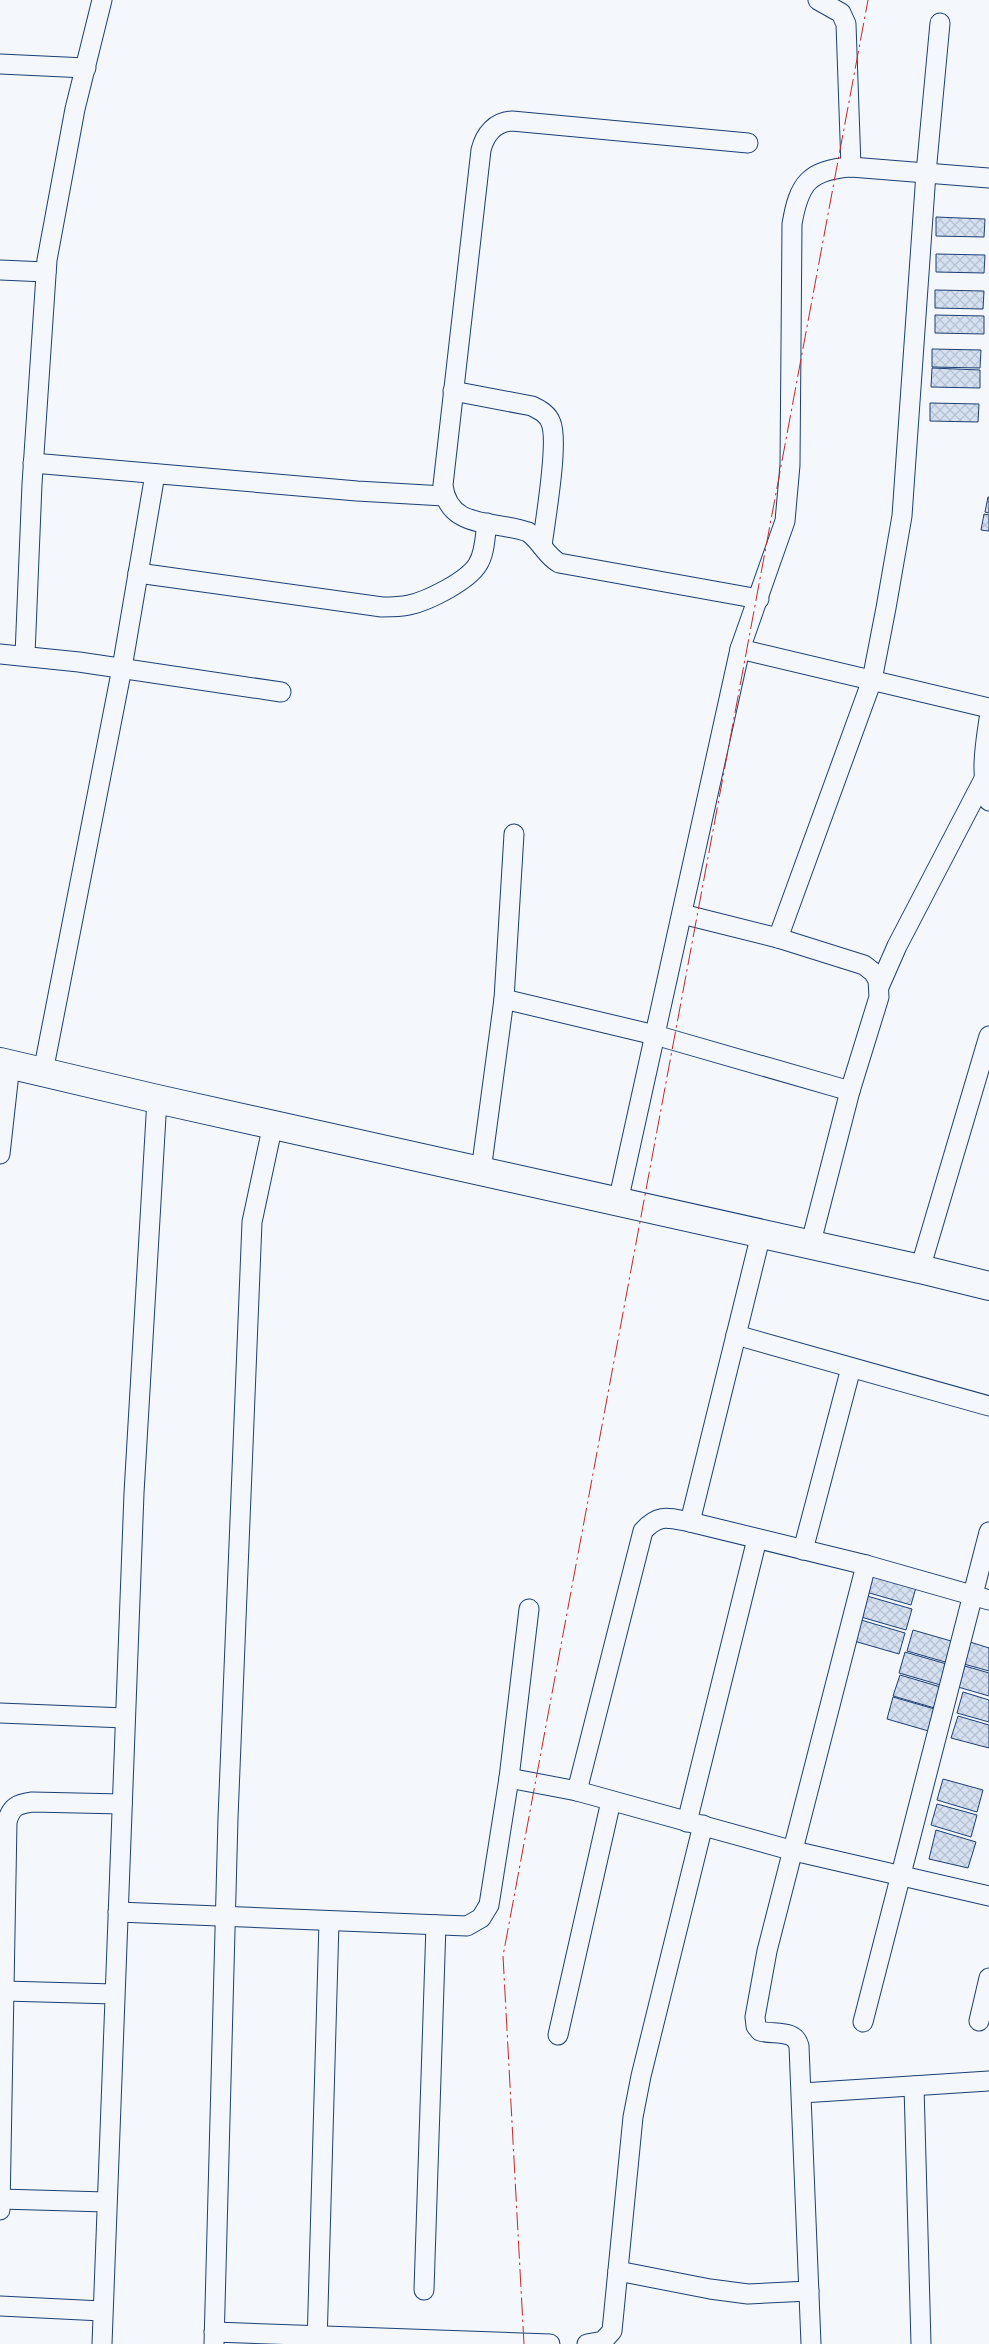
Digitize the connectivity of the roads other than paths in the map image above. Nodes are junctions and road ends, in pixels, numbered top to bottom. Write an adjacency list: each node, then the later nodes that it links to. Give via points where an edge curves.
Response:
1 (102, 0): 5 (street)
2 (818, 0): 7 (street, via 840,13 846,24)
3 (940, 23): 8 (street)
4 (0, 64): 5 (street)
5 (86, 68): 11 (street)
6 (748, 142): 12 (street, via 512,121 497,125 489,132 481,150)
7 (851, 167): 8 (street); 19 (street, via 831,168 812,177 796,203 792,224 789,493 783,528)
8 (926, 173): 9 (street); 24 (street, via 902,516)
9 (989, 178)
10 (0, 270): 11 (street)
11 (46, 272): 13 (street)
12 (453, 391): 15 (street); 17 (street, via 532,406 551,422 553,446)
13 (33, 464): 14 (street); 22 (street)
14 (154, 474): 15 (street); 18 (street)
15 (444, 496): 16 (street, via 447,504 463,518)
16 (487, 523): 17 (street, via 528,532); 18 (street, via 482,556 474,570 460,582 427,599 400,607)
17 (542, 546): 19 (street, via 559,563)
18 (138, 573): 23 (street)
19 (759, 599): 20 (street)
20 (740, 649): 24 (street); 31 (street)
21 (0, 654): 22 (street)
22 (25, 655): 23 (street)
23 (122, 668): 25 (street); 38 (street)
24 (872, 680): 26 (street); 32 (street)
25 (281, 692)
26 (989, 708)
27 (989, 719): 28 (street)
28 (985, 777): 29 (street); 33 (street)
29 (989, 801)
30 (514, 834): 34 (street)
31 (682, 914): 32 (street); 35 (street)
32 (778, 938): 33 (street, via 864,965 873,972)
33 (879, 987): 39 (street, via 879,997)
34 (504, 999): 35 (street); 43 (street)
35 (655, 1035): 39 (street); 44 (street)
36 (989, 1036): 47 (street)
37 (5, 1063): 38 (main road); 42 (street)
38 (43, 1072): 40 (main road)
39 (850, 1092): 46 (street)
40 (157, 1099): 41 (main road); 60 (street, via 134,1493)
41 (273, 1124): 43 (main road); 70 (street, via 252,1222)
42 (0, 1154)
43 (480, 1171): 44 (main road)
44 (618, 1202): 45 (main road)
45 (761, 1234): 46 (main road); 49 (street)
46 (810, 1246): 47 (main road)
47 (920, 1269): 48 (main road)
48 (989, 1286)
49 (736, 1335): 50 (street); 52 (street)
50 (851, 1368): 51 (street); 55 (street)
51 (989, 1406)
52 (690, 1522): 54 (street); 62 (street, via 664,1517 652,1520 643,1531)
53 (989, 1532): 57 (street)
54 (757, 1538): 55 (street); 65 (street)
55 (803, 1550): 56 (street)
56 (866, 1565): 57 (street); 66 (street)
57 (981, 1598): 67 (street)
58 (529, 1609): 61 (street)
59 (2, 1712): 60 (street)
60 (125, 1718): 64 (street)
61 (509, 1778): 62 (street); 72 (street, via 489,1905 480,1918 467,1926)
62 (578, 1791): 63 (street)
63 (612, 1801): 65 (street); 79 (street)
64 (122, 1804): 69 (street); 74 (street, via 32,1802 19,1804 10,1810 7,1822)
65 (695, 1823): 66 (street); 86 (street, via 633,2117)
66 (794, 1851): 67 (street); 82 (street, via 767,1951 755,2017 760,2031 792,2035 798,2039)
67 (901, 1876): 68 (street); 78 (street)
68 (989, 1896)
69 (118, 1912): 70 (street); 75 (street)
70 (227, 1916): 71 (street); 91 (street)
71 (329, 1922): 72 (street); 92 (street)
72 (436, 1925): 87 (street)
73 (989, 1978): 77 (street)
74 (4, 1991): 75 (street); 76 (street)
75 (114, 1994): 84 (street)
76 (2, 2013): 83 (street)
77 (978, 2021)
78 (863, 2022)
79 (558, 2034)
80 (989, 2081): 81 (street)
81 (914, 2086): 82 (street); 98 (street)
82 (802, 2093): 88 (street)
83 (0, 2199): 84 (street); 85 (street)
84 (106, 2202): 90 (street)
85 (0, 2210)
86 (618, 2271): 88 (street, via 748,2294); 96 (street, via 612,2330 603,2341)
87 (424, 2290)
88 (809, 2291): 97 (street)
89 (0, 2306): 90 (street)
90 (102, 2311): 94 (street)
91 (214, 2338): 92 (street)
92 (317, 2339): 93 (street)
93 (417, 2341): 95 (street)
94 (102, 2344)
95 (550, 2344)
96 (586, 2344)
97 (811, 2344)
98 (921, 2344)

